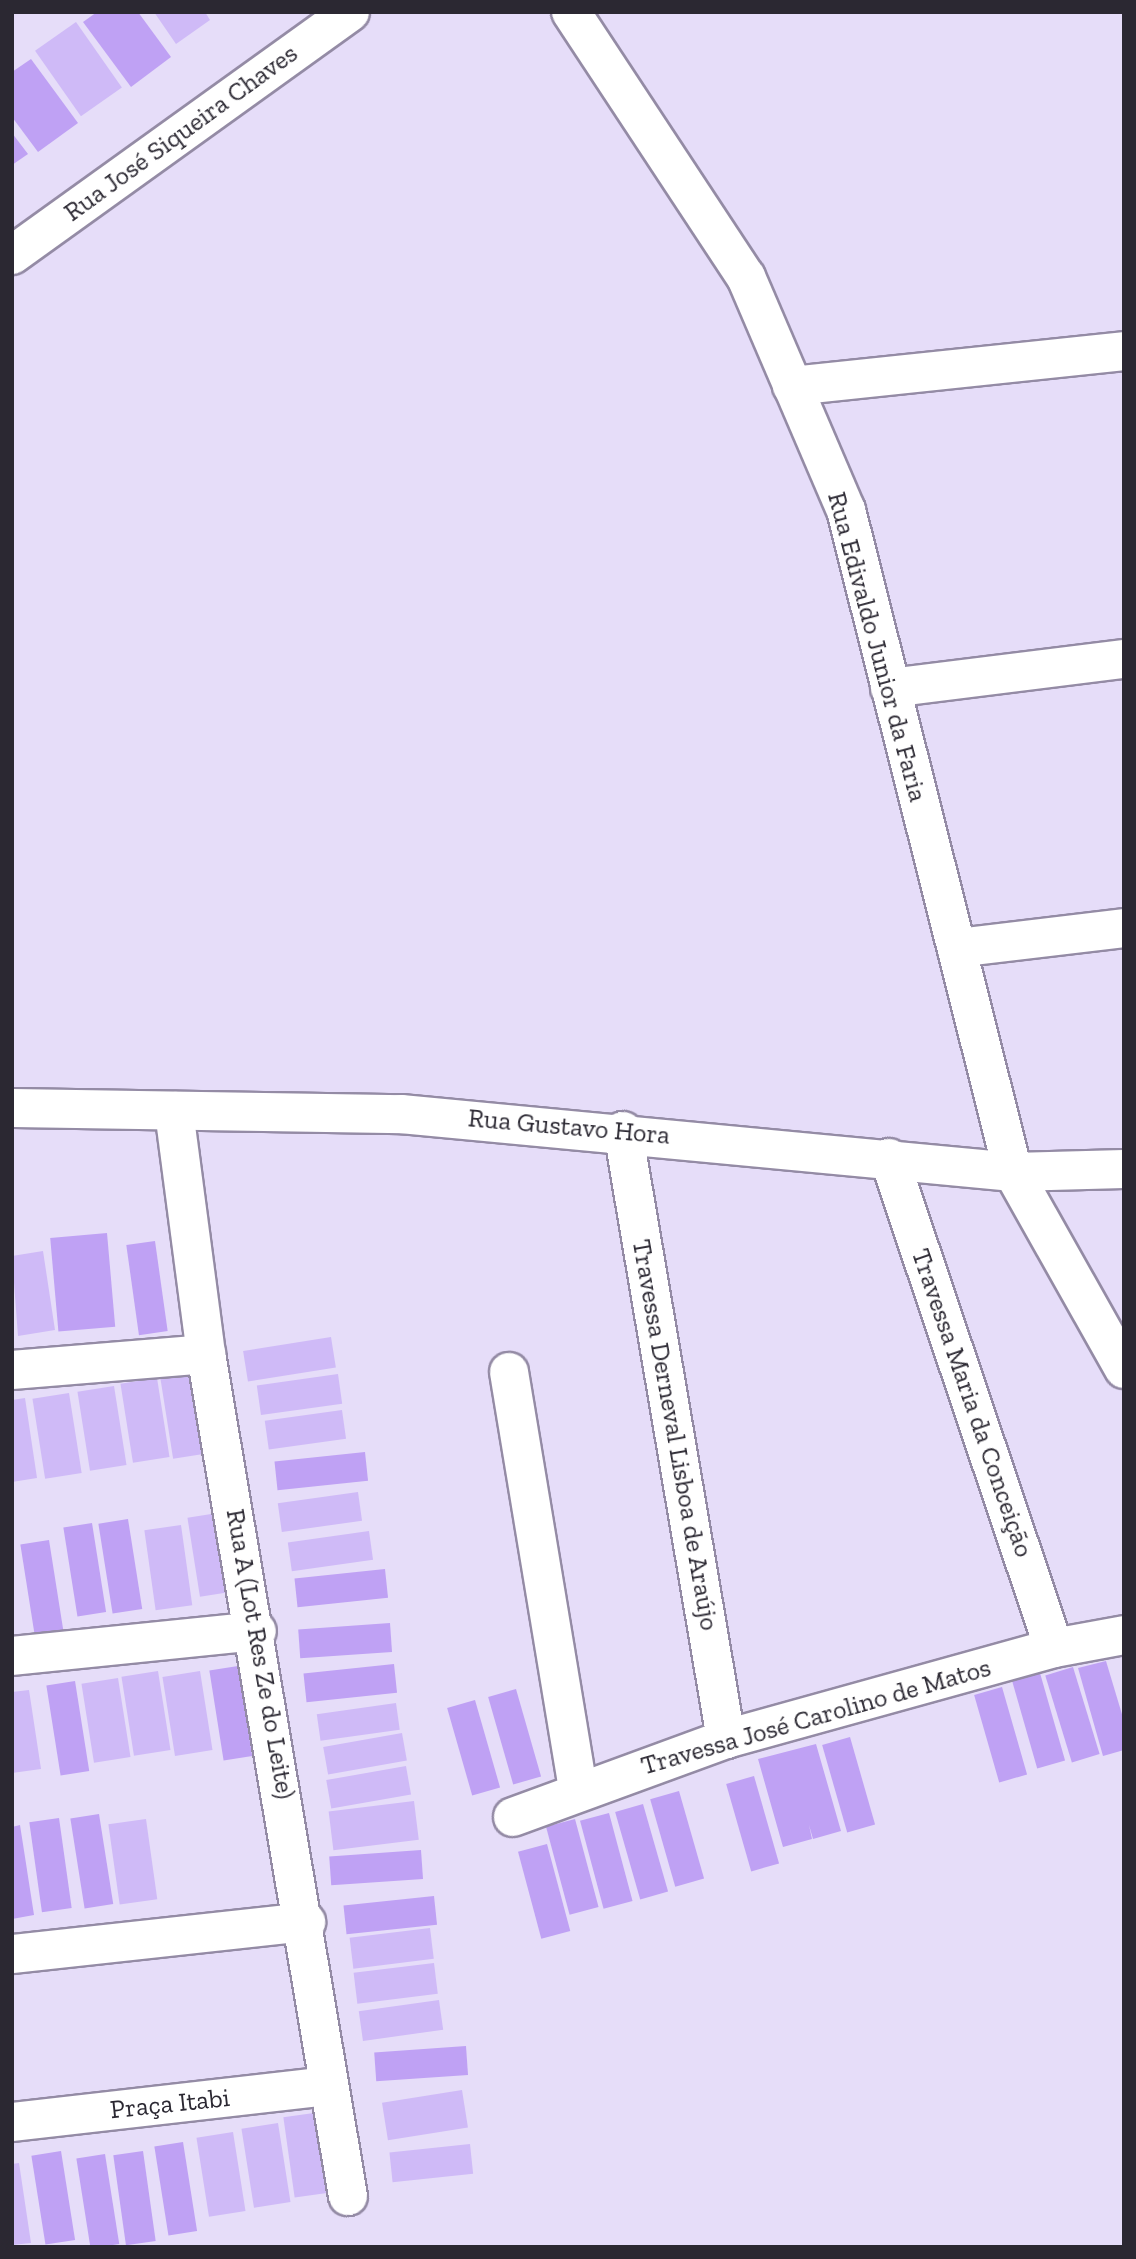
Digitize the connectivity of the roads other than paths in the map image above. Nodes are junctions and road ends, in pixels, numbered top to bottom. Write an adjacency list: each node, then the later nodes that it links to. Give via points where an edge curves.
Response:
1 (349, 12): 3 (street, Rua José Siqueira Chaves)
2 (571, 12): 7 (street, Rua Edivaldo Junior da Faria, via 746,277)
3 (12, 255)
4 (1124, 332): 6 (street)
5 (1124, 351): 6 (street)
6 (1070, 356): 7 (street)
7 (792, 386): 9 (street, Rua Edivaldo Junior da Faria, via 846,510)
8 (1124, 659): 9 (street)
9 (890, 688): 11 (street, Rua Edivaldo Junior da Faria)
10 (1124, 928): 11 (street)
11 (957, 948): 17 (street, Rua Edivaldo Junior da Faria)
12 (12, 1108): 13 (street, Rua Gustavo Hora)
13 (174, 1111): 14 (street, Rua Gustavo Hora, via 401,1114); 18 (street, Rua A (Lot Res Ze do Leite))
14 (623, 1131): 15 (street, Rua Gustavo Hora); 26 (street, Travessa Derneval Lisboa de Araújo)
15 (889, 1158): 17 (street, Rua Gustavo Hora); 24 (street, Travessa Maria da Conceição)
16 (1124, 1169): 17 (street, Rua Gustavo Hora)
17 (1013, 1172): 19 (street, Rua Edivaldo Junior da Faria)
18 (206, 1354): 20 (street); 22 (street, Rua A (Lot Res Ze do Leite))
19 (1124, 1369)
20 (12, 1370)
21 (509, 1372): 27 (street)
22 (257, 1631): 25 (street); 29 (street, Rua A (Lot Res Ze do Leite))
23 (1124, 1635): 24 (street, Travessa José Carolino de Matos)
24 (1054, 1648): 26 (street, Travessa José Carolino de Matos)
25 (12, 1656)
26 (726, 1739): 27 (street, Travessa José Carolino de Matos)
27 (578, 1789): 28 (street, Travessa José Carolino de Matos)
28 (513, 1817)
29 (306, 1922): 30 (street); 31 (street, Rua A (Lot Res Ze do Leite))
30 (12, 1954)
31 (328, 2086): 32 (street, Praça Itabi); 33 (street, Rua A (Lot Res Ze do Leite))
32 (12, 2122)
33 (348, 2196)

